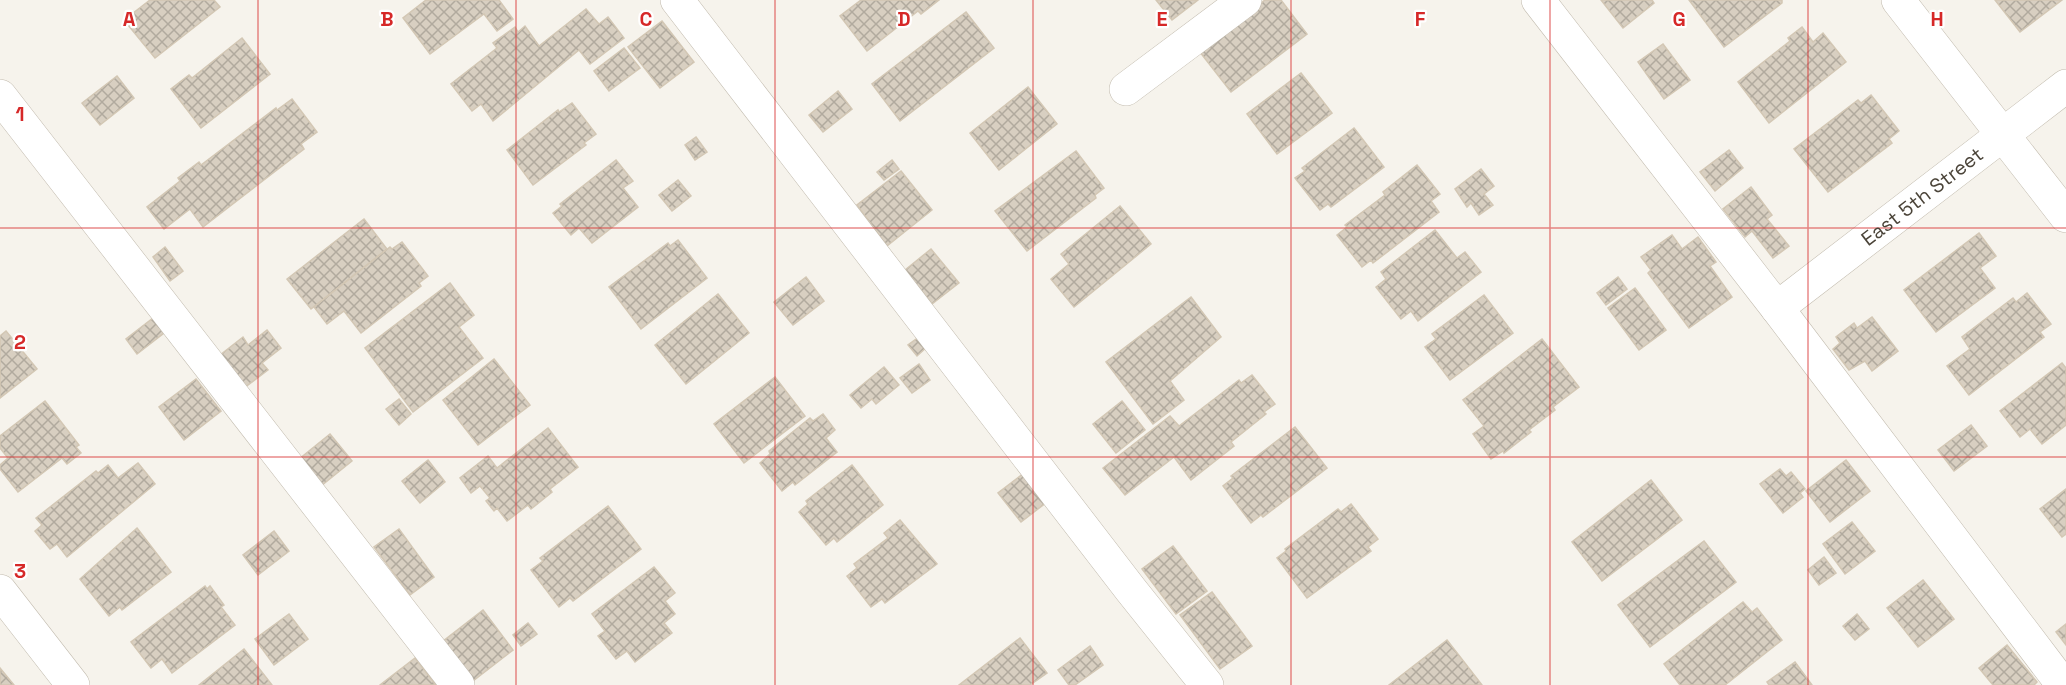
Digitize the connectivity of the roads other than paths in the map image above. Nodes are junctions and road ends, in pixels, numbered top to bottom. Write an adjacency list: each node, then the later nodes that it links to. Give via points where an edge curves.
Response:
1 (677, 0): 14 (street)
2 (1245, 0): 6 (street)
3 (1538, 0): 10 (street)
4 (1898, 0): 8 (street)
5 (2066, 86): 8 (street, East 5th Street)
6 (1126, 89)
7 (0, 96): 13 (street)
8 (2003, 134): 9 (street); 10 (street, East 5th Street)
9 (2066, 216)
10 (1777, 308): 15 (street)
11 (0, 591): 12 (street)
12 (73, 685)
13 (458, 685)
14 (1207, 685)
15 (2063, 685)

